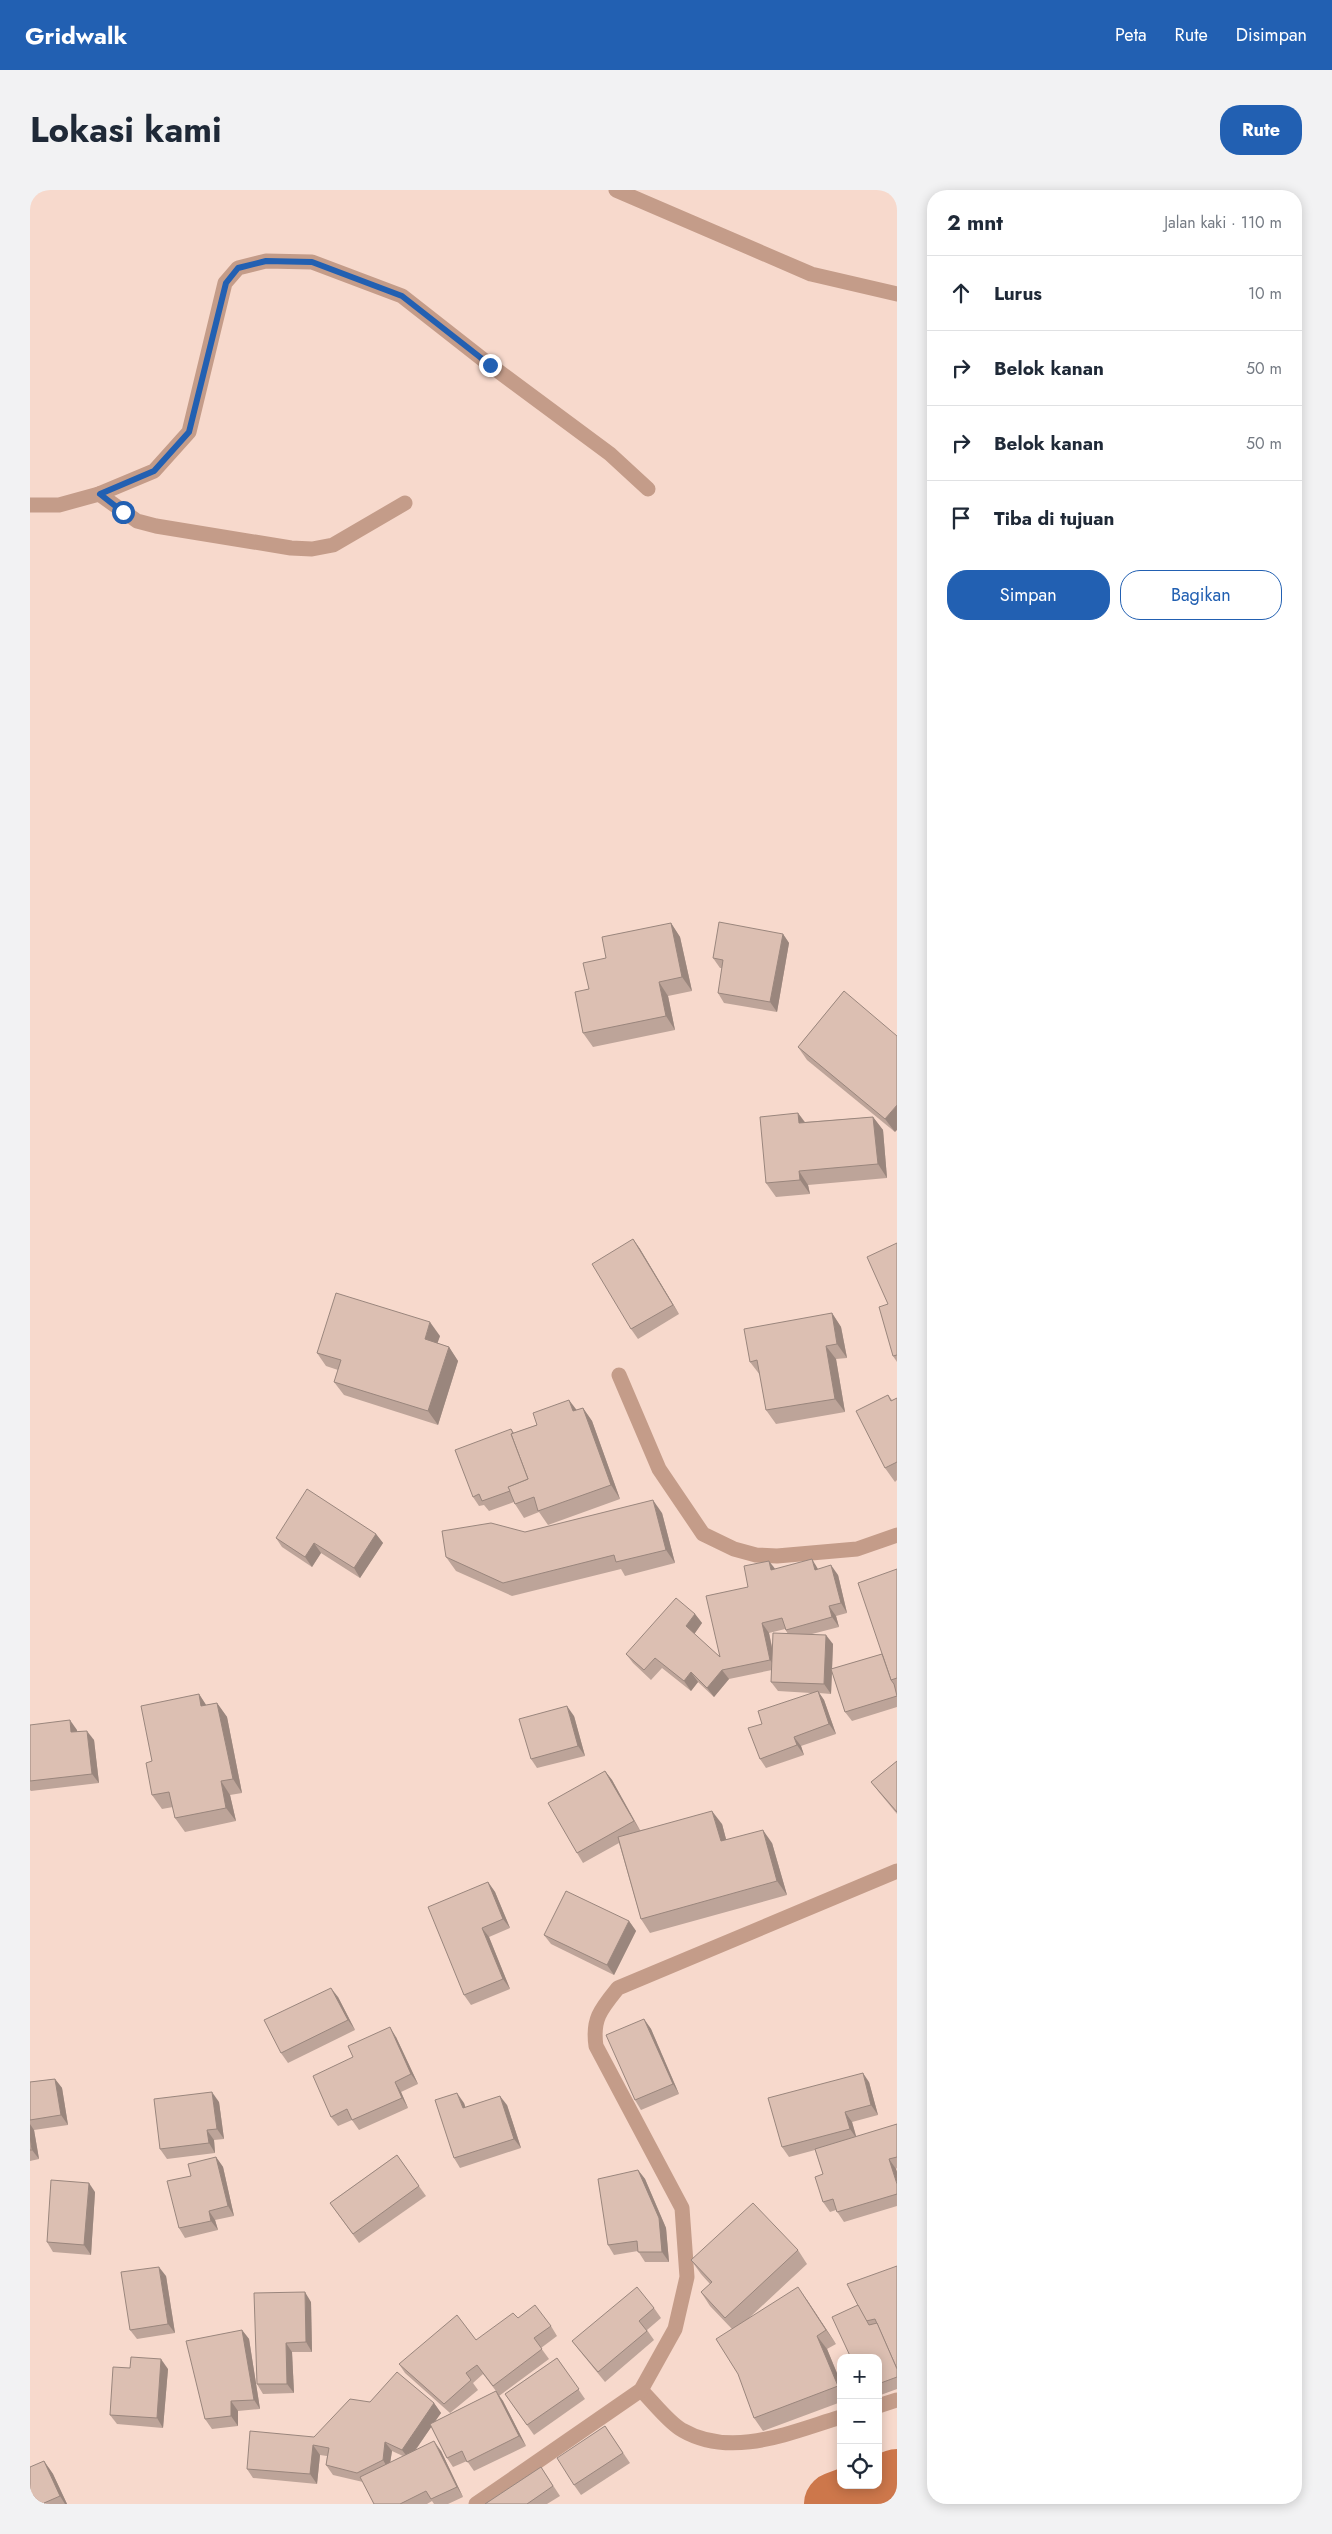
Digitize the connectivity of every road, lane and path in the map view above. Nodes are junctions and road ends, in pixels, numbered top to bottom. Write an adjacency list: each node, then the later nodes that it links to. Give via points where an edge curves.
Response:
1 (616, 190): 2 (street, via 811,274)
2 (897, 294)
3 (648, 489): 4 (street, via 610,454 402,296 312,262 266,261 238,268 226,283 189,432 154,471)
4 (100, 494): 5 (street, via 137,521 298,548 333,545); 6 (street, via 59,505)
5 (405, 503)
6 (30, 505)
7 (619, 1375): 8 (street, via 659,1469 703,1534 734,1549 777,1556 857,1549)
8 (897, 1535)
9 (897, 1871): 10 (street, via 618,1988 602,2008 594,2028 596,2046 682,2208 686,2245 687,2277 675,2329)
10 (642, 2390): 13 (street, via 682,2430 717,2443 754,2443); 14 (street)
11 (897, 2400): 12 (street)
12 (882, 2405)
13 (837, 2418)
14 (476, 2504)

